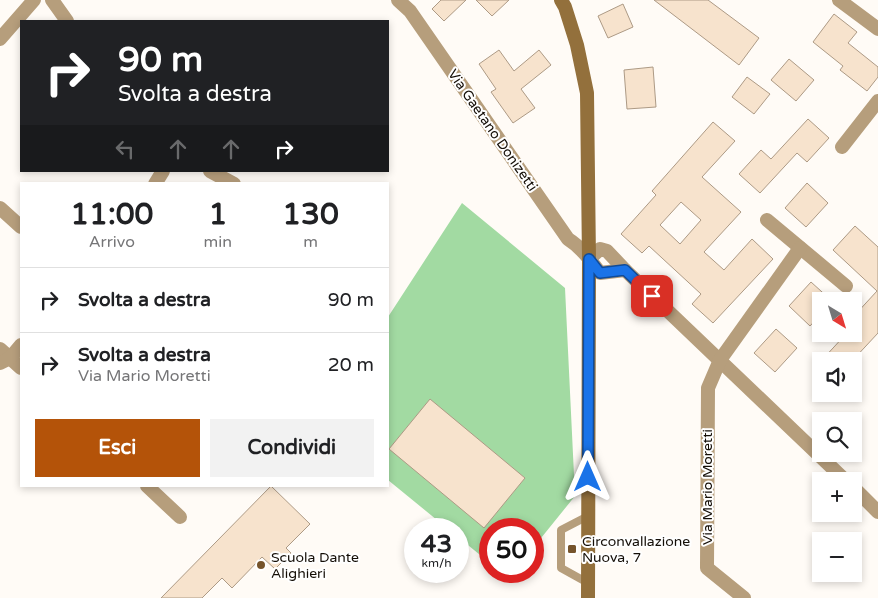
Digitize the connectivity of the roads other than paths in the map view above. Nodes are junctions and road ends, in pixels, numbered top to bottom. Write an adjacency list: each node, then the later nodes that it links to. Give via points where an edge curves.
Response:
1 (34, 0): 8 (street)
2 (52, 0): 6 (street)
3 (398, 0): 17 (street, Via Gaetano Donizetti, via 410,11 568,239)
4 (561, 0): 17 (main road, via 587,93)
5 (839, 0): 7 (street)
6 (66, 20)
7 (878, 29)
8 (0, 39)
9 (878, 101): 10 (street)
10 (842, 146)
11 (212, 172): 12 (street)
12 (230, 182)
13 (0, 208): 15 (street)
14 (767, 220): 16 (street)
15 (20, 226)
16 (800, 248): 19 (street); 22 (street, Via Mario Moretti)
17 (589, 259): 18 (street, Via Gaetano Donizetti, via 600,273); 18 (street, via 600,249 607,251); 28 (main road)
18 (625, 270): 22 (street)
19 (846, 286)
20 (20, 346): 21 (street)
21 (3, 356): 23 (street)
22 (720, 360): 24 (street); 32 (street, Via Mario Moretti, via 708,388 707,568)
23 (20, 367)
24 (837, 472)
25 (148, 487): 29 (street)
26 (862, 496): 27 (street)
27 (878, 512)
28 (588, 516): 30 (main road); 30 (lane, via 561,530 560,568)
29 (180, 517)
30 (588, 583): 31 (main road)
31 (588, 598)
32 (744, 598)

